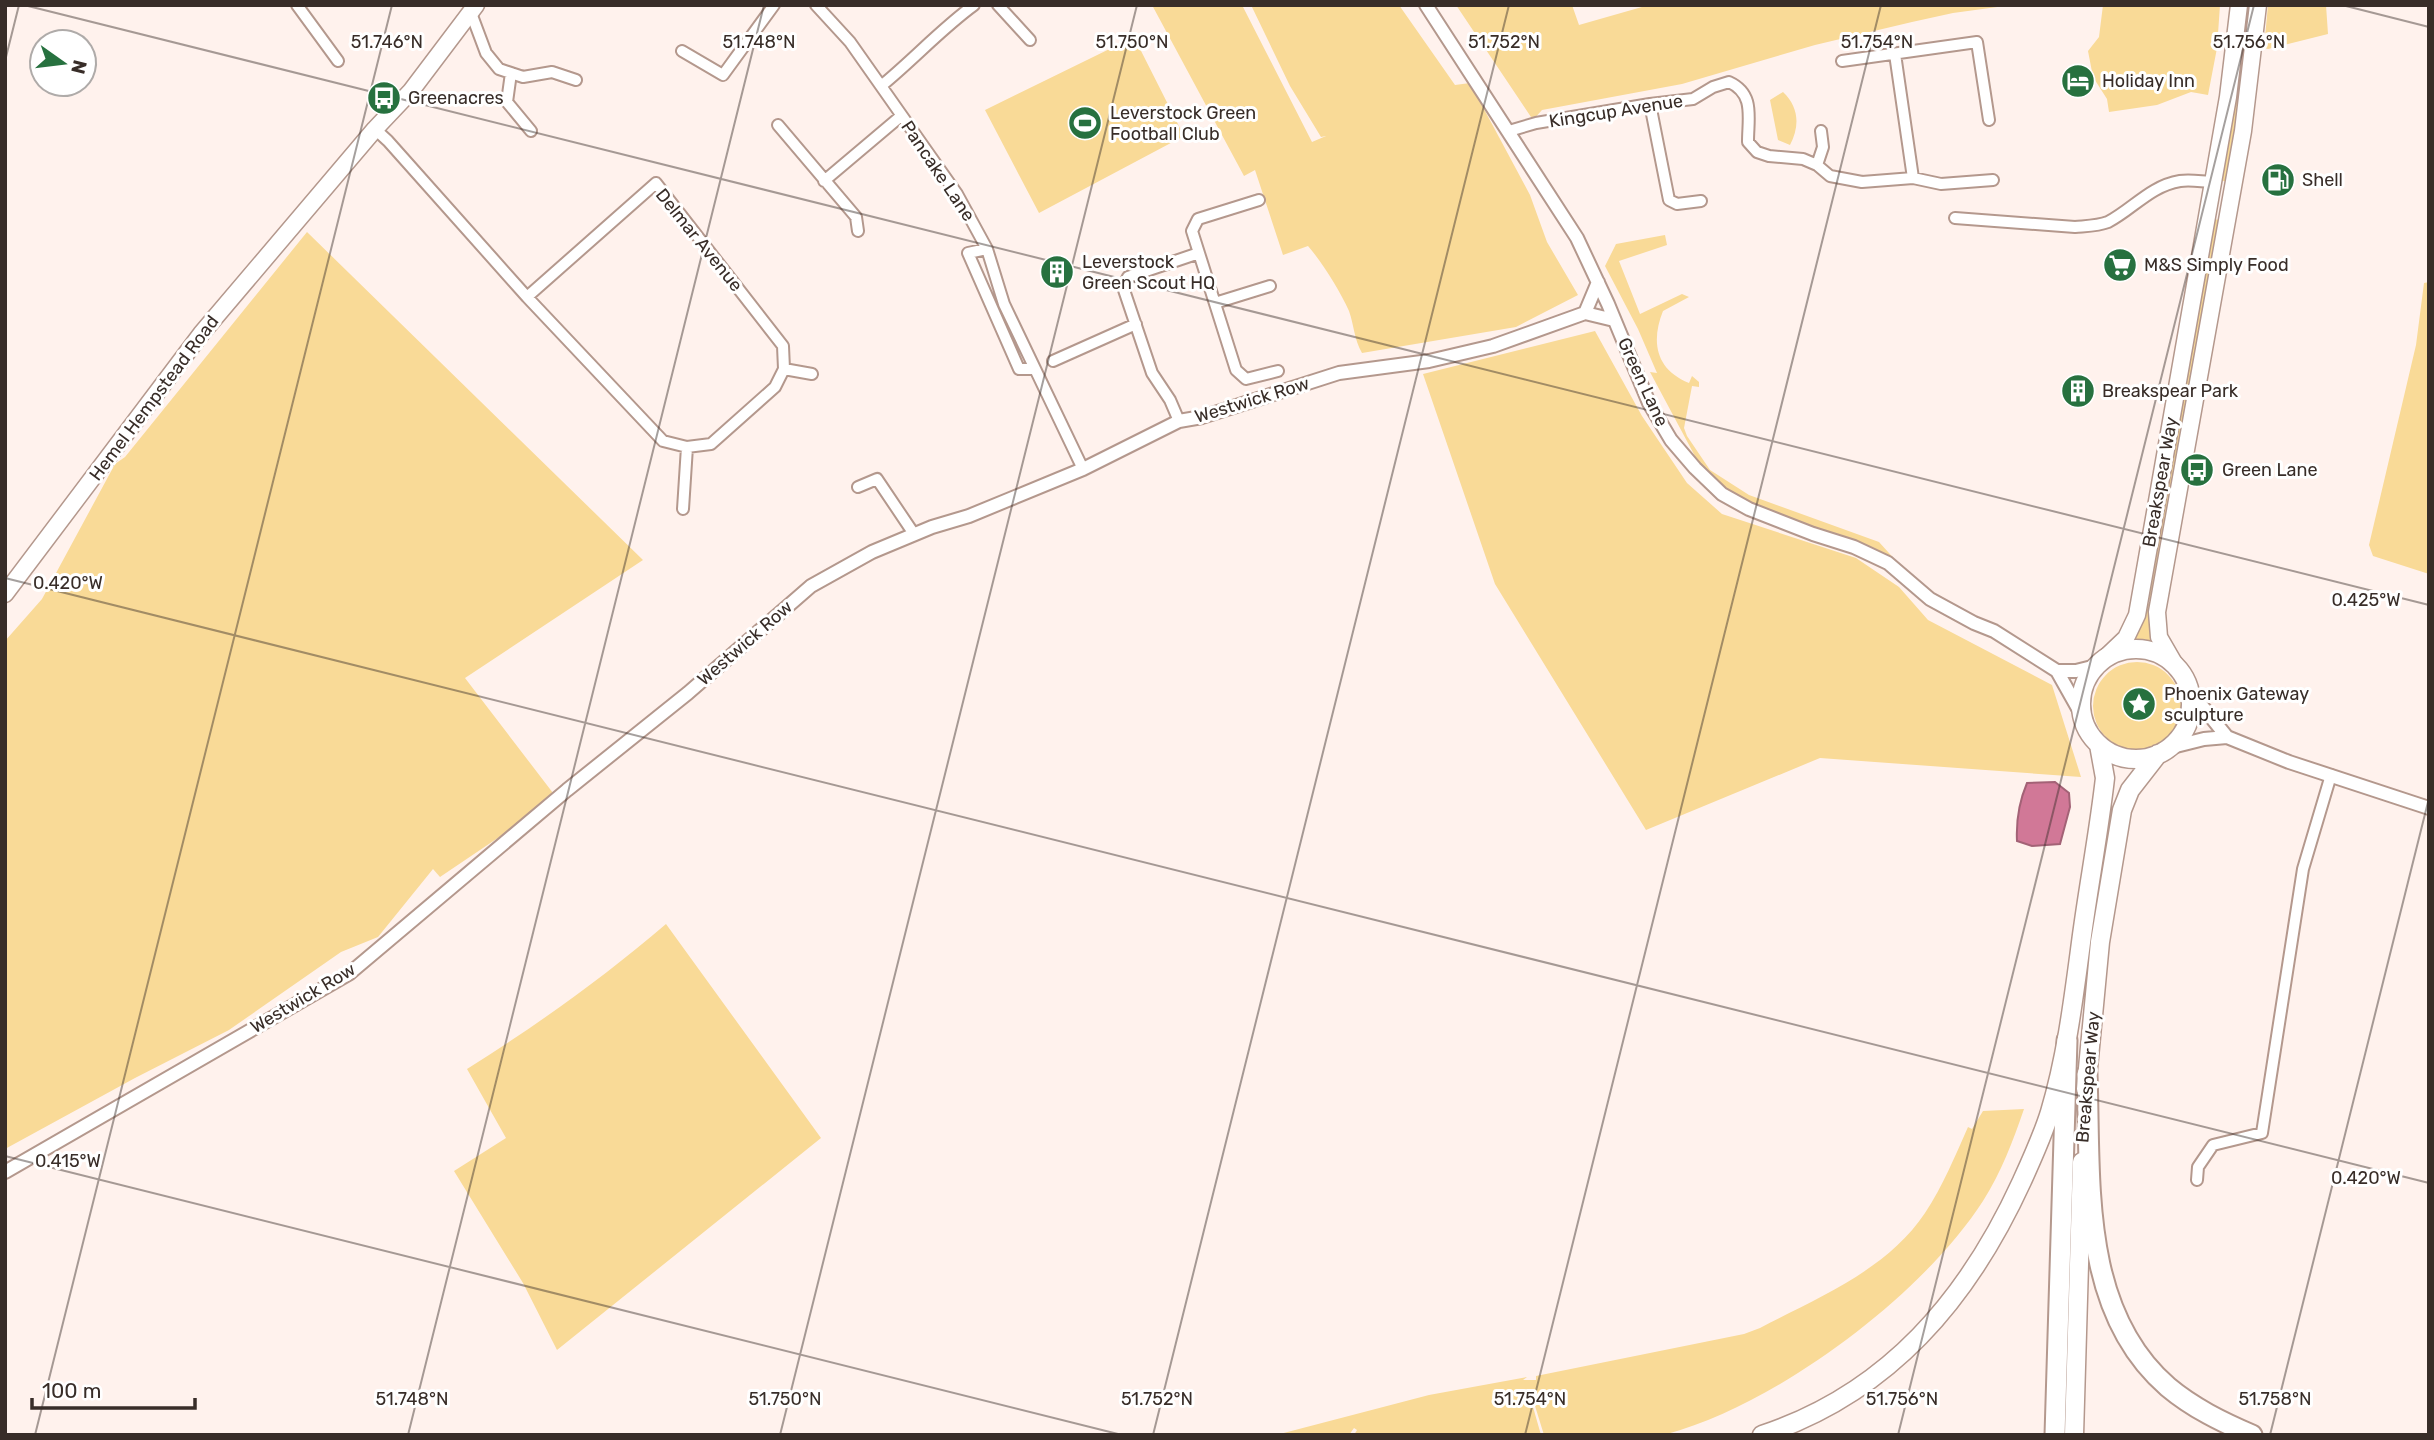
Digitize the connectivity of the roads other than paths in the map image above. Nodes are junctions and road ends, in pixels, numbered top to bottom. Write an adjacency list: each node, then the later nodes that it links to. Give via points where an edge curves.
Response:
1 (297, 5): 13 (street)
2 (774, 5): 11 (street, via 723,75)
3 (816, 5): 17 (street, Pancake Lane)
4 (974, 5): 17 (street)
5 (998, 5): 10 (street)
6 (1426, 5): 24 (street, Green Lane)
7 (2239, 5): 30 (main road, Breakspear Way)
8 (2258, 5): 59 (main road, Breakspear Way, via 2243,131 2157,612 2160,637)
9 (474, 7): 15 (street, via 486,53 499,69); 22 (main road, Hemel Hempstead Road, via 411,91)
10 (1030, 40)
11 (682, 51)
12 (1895, 54): 14 (street); 20 (street, via 1977,41); 27 (street)
13 (338, 61)
14 (1842, 61)
15 (511, 73): 16 (street, via 523,77 552,72); 23 (street, via 507,102)
16 (576, 80)
17 (881, 86): 19 (street, Pancake Lane)
18 (1650, 104): 24 (street, Kingcup Avenue); 26 (street, Kingcup Avenue, via 1693,99 1729,82 1748,98 1748,142 1757,152); 32 (street, via 1669,200 1677,204)
19 (901, 116): 29 (street); 35 (street, Pancake Lane, via 957,194)
20 (1989, 120)
21 (778, 125): 29 (street)
22 (374, 129): 39 (street); 57 (main road, Hemel Hempstead Road, via 201,334)
23 (531, 131)
24 (1509, 131): 37 (street, Green Lane, via 1577,238)
25 (1821, 131): 26 (street, via 1824,147)
26 (1818, 165): 27 (street, Kingcup Avenue, via 1830,176 1862,182)
27 (1913, 178): 28 (street, Kingcup Avenue, via 1941,184)
28 (1993, 180)
29 (824, 181): 34 (street, via 856,217)
30 (2214, 182): 33 (street, via 2170,183 2107,222 2092,226); 58 (main road, Breakspear Way, via 2137,615 2126,638)
31 (1259, 200): 36 (street, via 1198,219 1192,231)
32 (1702, 201)
33 (1955, 218)
34 (858, 231)
35 (987, 249): 41 (street, Pancake Lane); 42 (street, via 968,253)
36 (1199, 253): 40 (street); 45 (street, via 1128,277 1123,287)
37 (1598, 282): 43 (street); 44 (street, Green Lane)
38 (1270, 286): 40 (street)
39 (527, 297): 47 (street, Delmar Avenue, via 656,183 783,346); 52 (street, via 663,441)
40 (1215, 303): 49 (street, via 1236,370 1246,379)
41 (1004, 304): 42 (street); 48 (street, Pancake Lane)
42 (992, 307): 48 (street, via 1019,369)
43 (1585, 313): 44 (street); 51 (street, Westwick Row, via 1493,346 1429,361 1339,373)
44 (1614, 320): 60 (street, Green Lane, via 1649,403 1671,440 1722,494 1775,520 1888,563 1930,599 1994,631)
45 (1136, 324): 46 (street); 51 (street, via 1152,373)
46 (1054, 361)
47 (784, 369): 50 (street); 52 (street, via 775,387 711,444)
48 (1034, 369): 53 (street, Pancake Lane)
49 (1278, 371)
50 (812, 374)
51 (1179, 421): 53 (street, Westwick Row)
52 (687, 447): 55 (street)
53 (1083, 469): 56 (street, Westwick Row)
54 (858, 487): 56 (street, via 877,479)
55 (683, 509)
56 (914, 534): 70 (street, Westwick Row, via 811,586 350,972)
57 (5, 594)
58 (2100, 662): 59 (highway, via 2118,652 2140,649); 60 (street, via 2076,671); 62 (highway, via 2083,691)
59 (2174, 663): 61 (highway)
60 (2057, 671): 62 (street, Green Lane)
61 (2190, 691): 63 (street); 65 (highway, via 2188,723)
62 (2084, 719): 64 (highway)
63 (2227, 737): 65 (street); 66 (street)
64 (2099, 745): 65 (highway, via 2121,757 2146,758); 68 (highway, Breakspear Way, via 2105,778)
65 (2163, 751): 69 (highway, Breakspear Way, via 2130,790 2122,810 2100,942)
66 (2331, 775): 67 (street); 71 (street, via 2303,869 2262,1133 2213,1145 2198,1167)
67 (2429, 808)
68 (2067, 1040): 72 (highway); 73 (highway, Breakspear Way, via 2050,1114 2021,1183 1994,1236 1947,1308 1909,1348 1854,1391 1817,1414)
69 (2087, 1074): 72 (highway, Breakspear Way); 76 (highway, via 2092,1221 2096,1252 2118,1319 2153,1372 2168,1386 2208,1415)
70 (5, 1172)
71 (2197, 1180)
72 (2065, 1413): 74 (highway); 75 (highway, Breakspear Way)
73 (1762, 1435)
74 (2055, 1435)
75 (2074, 1435)
76 (2252, 1435)

